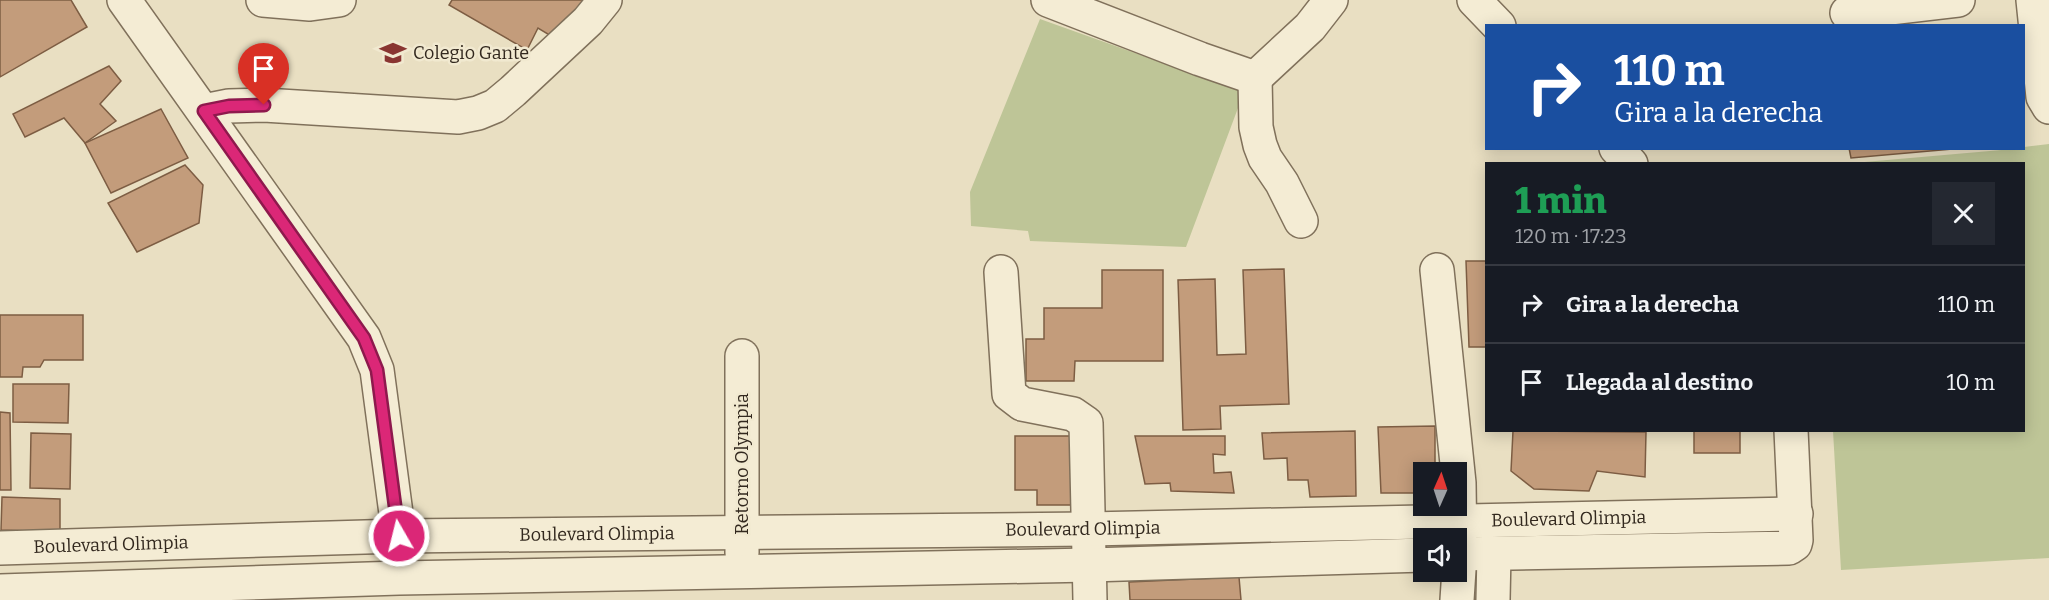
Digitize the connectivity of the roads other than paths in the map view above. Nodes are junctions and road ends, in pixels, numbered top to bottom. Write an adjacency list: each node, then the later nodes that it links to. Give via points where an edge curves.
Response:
1 (124, 0): 14 (street)
2 (263, 0): 3 (street, via 310,4)
3 (339, 0)
4 (605, 0): 14 (street, via 513,92 495,106 478,112 458,117 264,105)
5 (1048, 0): 12 (street)
6 (1330, 0): 12 (street, via 1310,27)
7 (1474, 0): 11 (street)
8 (1958, 0): 10 (street)
9 (2033, 0): 13 (street, via 2043,98)
10 (1846, 13)
11 (1497, 24)
12 (1255, 78): 17 (street, via 1260,145)
13 (2049, 107)
14 (204, 111): 26 (street, via 364,338 377,370)
15 (1619, 150): 16 (street)
16 (1629, 162)
17 (1301, 221)
18 (1437, 270): 23 (street, via 1457,455)
19 (1001, 272): 24 (street, via 1009,394 1022,404 1074,414 1086,423)
20 (742, 356): 25 (street, Retorno Olympia)
21 (1791, 432): 22 (street)
22 (1796, 514): 28 (street, Boulevard Olimpia); 31 (street, Boulevard Olimpia, via 1796,540 1789,548)
23 (1459, 528)
24 (1089, 529): 25 (street, Boulevard Olimpia); 27 (street, Boulevard Olimpia); 33 (street)
25 (742, 532): 26 (street, Boulevard Olimpia); 34 (street, Retorno Olympia)
26 (399, 536): 30 (street, Boulevard Olimpia); 35 (street)
27 (1413, 541)
28 (1467, 542)
29 (1467, 545): 31 (street, Boulevard Olimpia)
30 (0, 548)
31 (1494, 553): 40 (street)
32 (1413, 555): 33 (street, Boulevard Olimpia)
33 (1090, 565): 34 (street, Boulevard Olimpia); 38 (street)
34 (742, 571): 35 (street, Boulevard Olimpia)
35 (399, 578): 37 (street, Boulevard Olimpia)
36 (1458, 582): 39 (street)
37 (0, 591)
38 (1090, 600)
39 (1457, 600)
40 (1493, 600)

